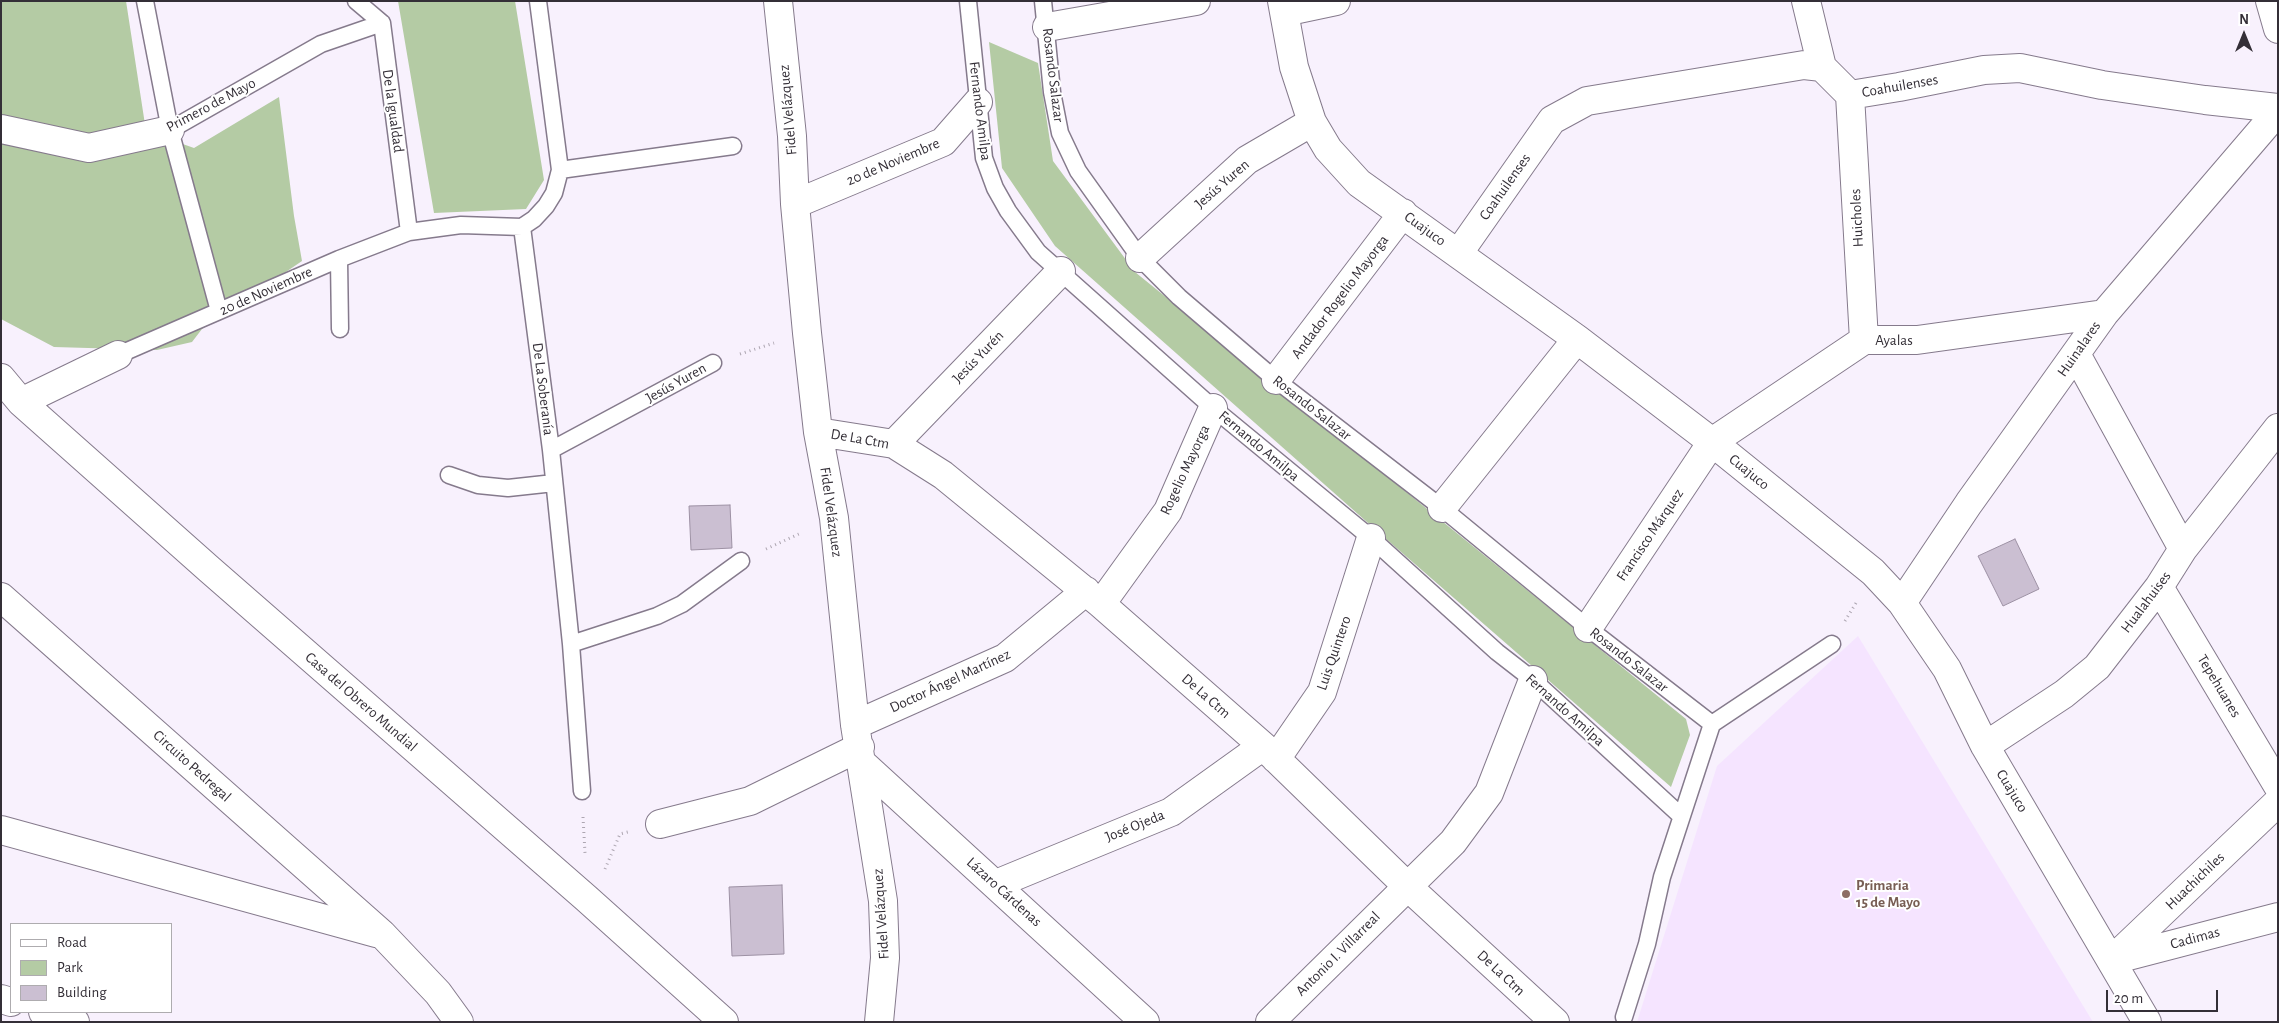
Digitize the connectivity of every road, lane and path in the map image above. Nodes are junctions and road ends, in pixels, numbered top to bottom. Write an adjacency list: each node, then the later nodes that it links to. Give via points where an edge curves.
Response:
1 (145, 1): 20 (lane)
2 (356, 1): 12 (lane)
3 (538, 1): 22 (lane)
4 (778, 1): 23 (street, Fidel Velázquez, via 792,136)
5 (968, 1): 16 (lane, Fernando Amilpa)
6 (1196, 1): 11 (street)
7 (1336, 1): 10 (street)
8 (1806, 1): 14 (street)
9 (2270, 1): 13 (street)
10 (1283, 7): 18 (street, Cuajuco, via 1294,67)
11 (1045, 14): 28 (lane, Rosando Salazar, via 1052,92 1060,133 1078,171)
12 (382, 23): 20 (lane, Primero de Mayo, via 321,44); 26 (lane, De la Igualdad)
13 (2278, 29)
14 (1822, 67): 15 (street, Coahuilenses); 27 (street, Coahuilenses, via 1804,65 1587,101 1552,120)
15 (1850, 95): 17 (street, Coahuilenses, via 1984,70 2020,68 2102,85); 36 (street, Huicholes)
16 (978, 102): 23 (street, 20 de Noviembre, via 943,142); 30 (lane, Fernando Amilpa, via 984,158 995,188 1038,252)
17 (2278, 109): 32 (street, Huinalares)
18 (1312, 122): 24 (street, Cuajuco, via 1328,149 1359,183); 28 (street, Jesús Yuren, via 1247,160)
19 (1, 128): 20 (street, Primero de Mayo, via 89,148)
20 (170, 130): 31 (lane)
21 (733, 146): 22 (lane)
22 (560, 170): 25 (lane, via 554,193 546,206 534,220)
23 (795, 204): 34 (street, Fidel Velázquez)
24 (1403, 213): 27 (street, Cuajuco); 41 (street, Andador Rogelio Mayorga)
25 (522, 227): 26 (lane, 20 de Noviembre, via 461,225); 48 (lane, De La Soberanía)
26 (409, 232): 29 (lane, 20 de Noviembre)
27 (1458, 254): 35 (street, Cuajuco)
28 (1140, 258): 41 (lane, Rosando Salazar, via 1179,298)
29 (339, 259): 31 (lane, 20 de Noviembre); 33 (lane)
30 (1061, 271): 43 (lane, Fernando Amilpa); 47 (street, Jesús Yurén)
31 (219, 311): 38 (lane, 20 de Noviembre)
32 (2104, 314): 36 (street, Ayalas, via 1917,340); 37 (street, Huinalares)
33 (340, 329)
34 (807, 333): 39 (path, Jesús Yuren); 45 (street, Fidel Velázquez)
35 (1577, 339): 46 (street, Cuajuco); 51 (street)
36 (1864, 340): 46 (street, Ayalas)
37 (2076, 354): 54 (street); 60 (street, Huinalares)
38 (118, 356): 42 (street, 20 de Noviembre)
39 (713, 363): 48 (lane, Jesús Yuren)
40 (1, 378): 42 (street, Casa del Obrero Mundial)
41 (1276, 380): 51 (lane, Rosando Salazar)
42 (21, 402): 77 (street, Casa del Obrero Mundial)
43 (1213, 408): 53 (lane, Fernando Amilpa); 59 (street, Rogelio Mayorga, via 1168,511)
44 (2278, 428): 54 (street, Hualahuises)
45 (818, 432): 47 (street, De La Ctm); 52 (street, Fidel Velázquez)
46 (1712, 442): 56 (street, Cuajuco); 61 (street, Francisco Márquez)
47 (894, 444): 59 (street, De La Ctm, via 942,475)
48 (551, 450): 50 (lane, De La Soberanía)
49 (449, 475): 50 (lane, via 478,485 508,488)
50 (554, 483): 62 (lane, De La Soberanía)
51 (1442, 508): 61 (lane, Rosando Salazar)
52 (834, 518): 55 (path); 66 (street, Fidel Velázquez)
53 (1371, 538): 64 (lane, Fernando Amilpa, via 1497,652); 68 (street, Luis Quintero, via 1322,692)
54 (2183, 549): 57 (street, Hualahuises)
55 (741, 561): 62 (lane, via 682,604 657,616)
56 (1873, 572): 60 (street, Cuajuco); 63 (path)
57 (2159, 587): 67 (street, Hualahuises, via 2097,667 2064,694); 69 (street, Tepehuanes)
58 (1, 597): 79 (street, Circuito Pedregal)
59 (1094, 598): 66 (street, Doctor Ángel Martínez, via 1005,658); 68 (street, De La Ctm)
60 (1902, 603): 67 (street, Cuajuco, via 1947,669)
61 (1588, 628): 65 (lane, Rosando Salazar)
62 (571, 644): 70 (lane, De La Soberanía)
63 (1832, 644): 65 (lane)
64 (1534, 680): 72 (lane, Fernando Amilpa); 76 (street, Antonio I. Villarreal, via 1489,793 1453,842)
65 (1712, 724): 72 (lane)
66 (859, 745): 73 (street, via 750,801); 75 (street, Lázaro Cárdenas); 87 (street, Fidel Velázquez, via 883,901 885,958)
67 (1985, 746): 80 (street, Cuajuco)
68 (1269, 752): 75 (street, José Ojeda, via 1171,812); 76 (street, De La Ctm)
69 (2278, 786)
70 (582, 791): 77 (path)
71 (2278, 802): 80 (street, Huachichiles)
72 (1680, 815): 82 (lane)
73 (660, 824)
74 (1, 830): 79 (street)
75 (996, 884): 88 (street, Lázaro Cárdenas)
76 (1407, 886): 83 (street, De La Ctm); 89 (street, Antonio I. Villarreal)
77 (586, 898): 86 (street, Casa del Obrero Mundial)
78 (2278, 917): 80 (street, Cadimas)
79 (382, 934): 85 (street, Circuito Pedregal, via 438,993)
80 (2112, 960): 90 (street, Cuajuco)
81 (46, 1013): 84 (street)
82 (1624, 1017)
83 (1545, 1018)
84 (75, 1022)
85 (460, 1022)
86 (724, 1022)
87 (879, 1022)
88 (1145, 1022)
89 (1270, 1022)
90 (2147, 1022)

